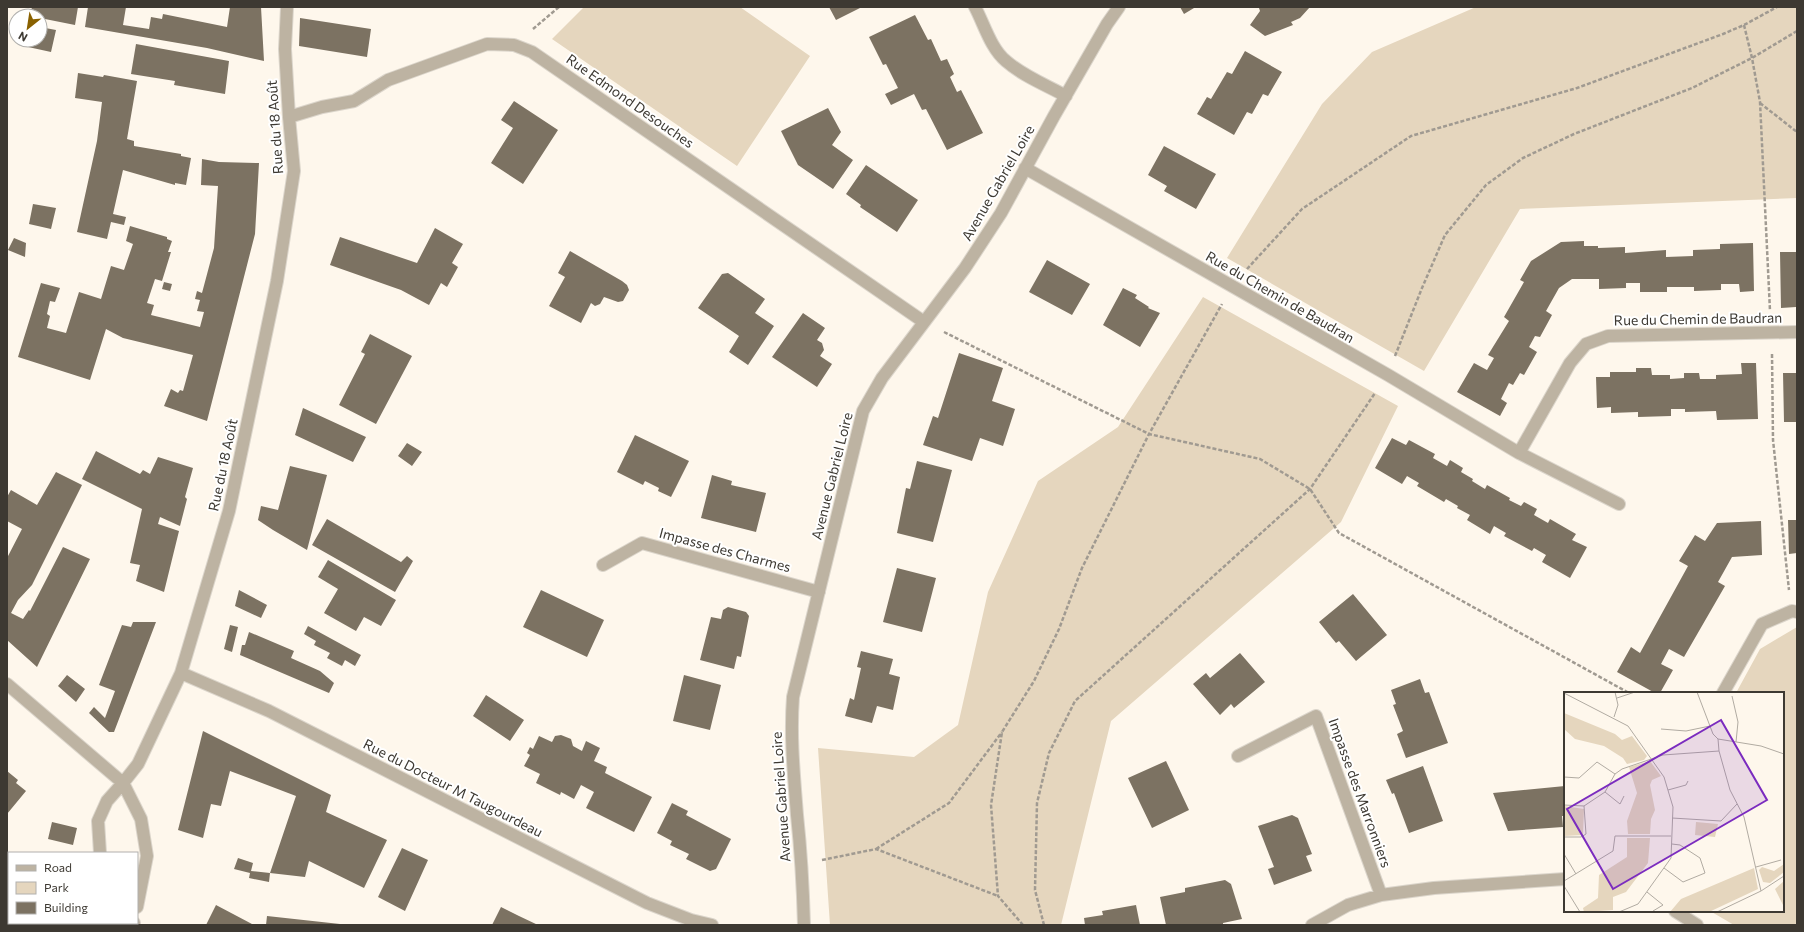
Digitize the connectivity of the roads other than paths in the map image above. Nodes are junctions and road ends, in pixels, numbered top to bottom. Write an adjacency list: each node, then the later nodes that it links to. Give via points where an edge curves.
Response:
1 (287, 7): 5 (street, Rue du 18 Août, via 285,49)
2 (975, 7): 4 (street, via 993,44 1005,61)
3 (1119, 7): 4 (street, Avenue Gabriel Loire)
4 (1066, 96): 6 (street, Avenue Gabriel Loire)
5 (288, 117): 7 (street, Rue Edmond Desouches, via 354,101 388,80 487,44 514,45 532,52); 14 (street, Rue du 18 Août, via 294,172 277,281 229,511)
6 (1025, 168): 7 (street, Avenue Gabriel Loire, via 1001,213 965,268); 9 (street, Rue du Chemin de Baudran, via 1388,375)
7 (924, 322): 12 (street, Avenue Gabriel Loire, via 882,378 863,410)
8 (1797, 332): 9 (street, Rue du Chemin de Baudran, via 1608,336 1586,344 1570,363)
9 (1519, 453): 10 (street, Rue du Chemin de Baudran)
10 (1619, 504)
11 (603, 565): 12 (street, Impasse des Charmes, via 642,543)
12 (819, 592): 25 (street, Avenue Gabriel Loire, via 793,697 791,724)
13 (1797, 612): 16 (street, via 1792,611 1762,624)
14 (181, 673): 18 (street, Rue du 18 Août, via 138,764); 24 (street, Rue du Docteur M Taugourdeau, via 269,711 647,903)
15 (7, 684): 18 (street)
16 (1723, 692)
17 (1238, 756): 21 (street, Impasse des Marronniers, via 1316,716)
18 (123, 783): 19 (street, Rue du 18 Août, via 107,801 98,821); 22 (street, via 141,819 147,856)
19 (100, 852)
20 (1564, 879): 21 (street, via 1434,888)
21 (1380, 895): 26 (street, via 1348,905)
22 (138, 902)
23 (1677, 912): 27 (street)
24 (712, 925)
25 (804, 925)
26 (1312, 925)
27 (1697, 925)

